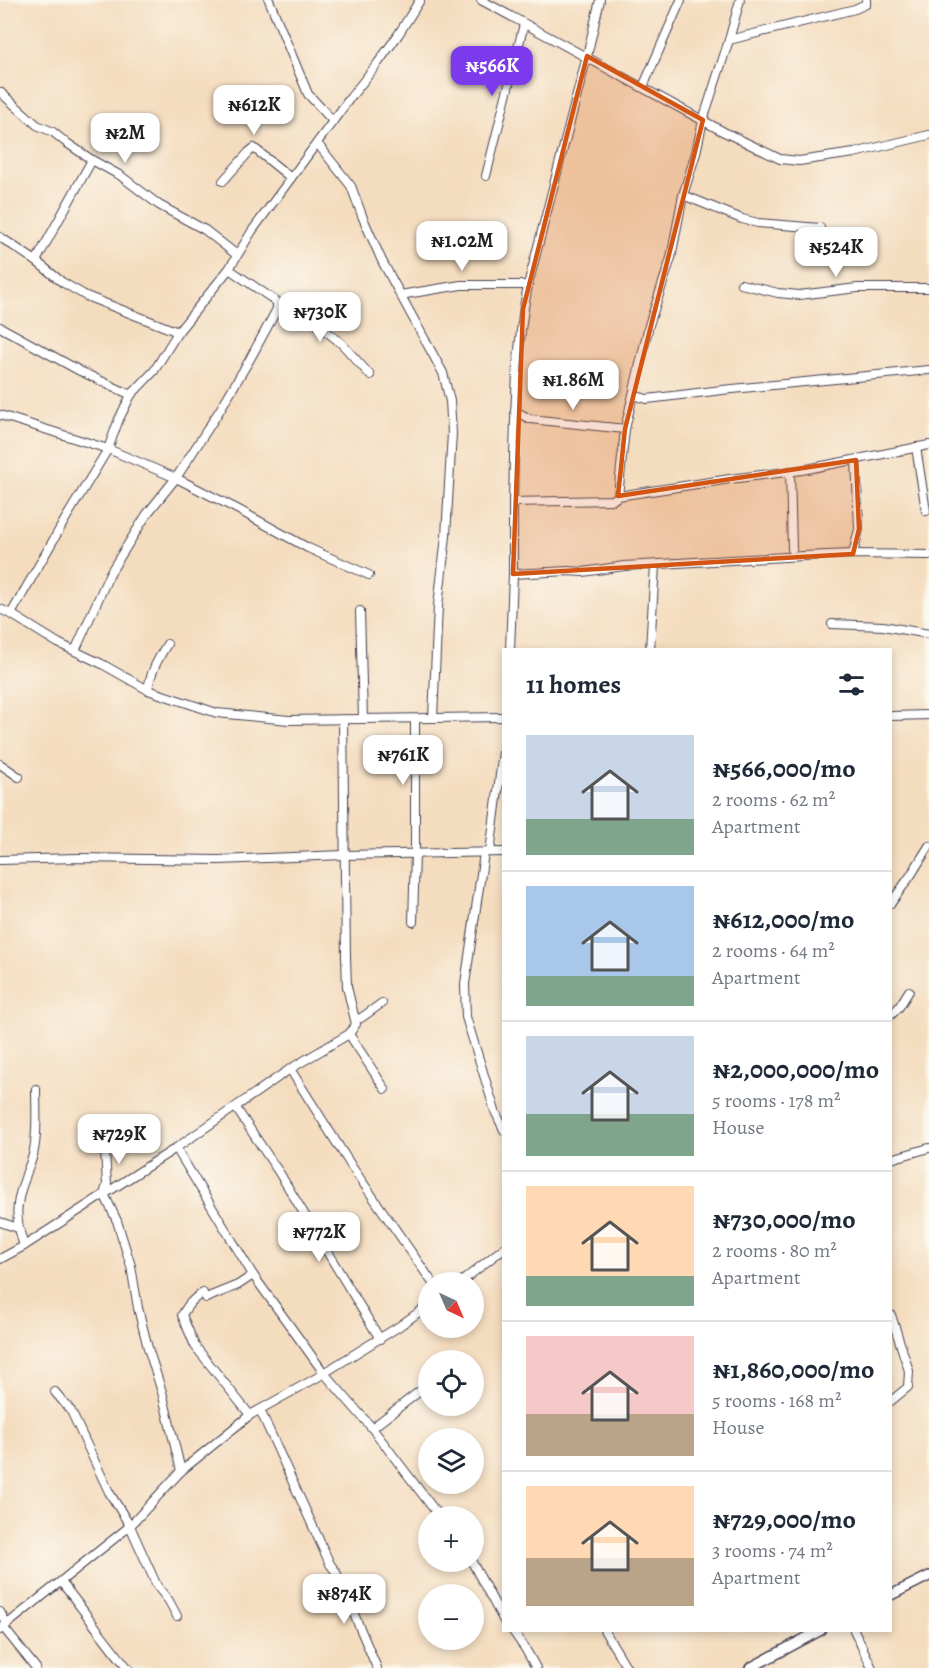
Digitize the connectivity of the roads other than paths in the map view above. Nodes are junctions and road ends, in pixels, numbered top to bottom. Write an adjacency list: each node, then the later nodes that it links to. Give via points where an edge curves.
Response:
1 (269, 0): 14 (street, via 308,94)
2 (420, 0): 14 (street)
3 (481, 0): 8 (street)
4 (600, 0): 10 (street)
5 (681, 0): 11 (street)
6 (740, 0): 9 (street)
7 (866, 0): 9 (street, via 866,4 855,9)
8 (524, 24): 10 (street); 18 (street)
9 (729, 40): 13 (street)
10 (587, 56): 11 (street); 28 (street)
11 (643, 87): 13 (street)
12 (0, 92): 17 (street, via 37,125)
13 (703, 120): 15 (street, via 780,159 854,153); 21 (street)
14 (333, 121): 16 (street)
15 (929, 135)
16 (317, 143): 19 (street); 30 (street, via 351,186)
17 (92, 160): 24 (street, via 205,230); 25 (street)
18 (486, 176)
19 (291, 178): 20 (street, via 254,148); 24 (street)
20 (223, 181)
21 (683, 195): 22 (street, via 758,223); 37 (street, via 671,258 649,325)
22 (820, 228)
23 (0, 237): 25 (street)
24 (237, 255): 26 (street)
25 (36, 261): 33 (street, via 86,296)
26 (229, 269): 31 (street); 33 (street)
27 (741, 284): 29 (street, via 799,295 856,288)
28 (528, 285): 30 (street, via 461,285); 38 (street)
29 (929, 288)
30 (400, 295): 70 (street, via 443,373 450,401 452,434)
31 (277, 302): 35 (street, via 312,320 341,343); 46 (street, via 278,309 250,359)
32 (1, 330): 36 (street)
33 (178, 333): 36 (street, via 154,371)
34 (929, 370): 37 (street, via 647,399)
35 (370, 375)
36 (131, 395): 43 (street)
37 (633, 395): 40 (street)
38 (515, 411): 40 (street, via 530,419); 48 (street)
39 (0, 415): 43 (street)
40 (625, 429): 47 (street)
41 (929, 445): 42 (street)
42 (916, 447): 44 (street); 49 (street)
43 (108, 448): 46 (street); 58 (street)
44 (856, 460): 45 (street); 51 (street, via 859,529)
45 (790, 471): 47 (street); 50 (street)
46 (176, 478): 55 (street, via 308,548); 64 (street, via 147,514 110,573)
47 (618, 496): 48 (street, via 614,500)
48 (513, 502): 54 (street)
49 (926, 511)
50 (792, 549)
51 (853, 554): 52 (street); 53 (street)
52 (929, 555)
53 (655, 565): 54 (street); 63 (street)
54 (513, 574): 62 (street)
55 (369, 575)
56 (0, 609): 58 (street)
57 (360, 611): 72 (street)
58 (11, 614): 64 (street)
59 (832, 624): 60 (street, via 883,626)
60 (929, 634)
61 (167, 644): 65 (street)
62 (510, 648)
63 (650, 648)
64 (75, 651): 65 (street)
65 (148, 690): 71 (street, via 217,713 289,720)
66 (929, 715): 67 (street)
67 (892, 716)
68 (502, 717): 70 (street)
69 (415, 718): 70 (street); 72 (street); 78 (street)
70 (433, 718)
71 (343, 719): 72 (street); 80 (street)
72 (363, 719)
73 (502, 757): 79 (street)
74 (0, 764): 75 (street)
75 (19, 777)
76 (929, 846): 82 (street)
77 (502, 852): 79 (street)
78 (415, 853): 79 (street); 80 (street); 83 (street)
79 (487, 853): 93 (street, via 465,984 466,1017)
80 (344, 855): 81 (street, via 218,860); 87 (street, via 347,987)
81 (0, 860)
82 (892, 902)
83 (413, 922)
84 (909, 991): 86 (street)
85 (381, 1003): 87 (street)
86 (892, 1014)
87 (356, 1019): 88 (street)
88 (349, 1035): 89 (street); 91 (street)
89 (290, 1069): 92 (street); 98 (street); 107 (street)
90 (36, 1089): 103 (street, via 36,1135 18,1198)
91 (385, 1089)
92 (236, 1108): 96 (street); 99 (street)
93 (502, 1126)
94 (104, 1133): 100 (street)
95 (929, 1148): 97 (street)
96 (176, 1149): 100 (street); 109 (street)
97 (892, 1159)
98 (345, 1163)
99 (280, 1174): 102 (street); 112 (street)
100 (104, 1194): 104 (street); 120 (street, via 131,1266 138,1308)
101 (0, 1222): 103 (street)
102 (311, 1222)
103 (18, 1228): 104 (street)
104 (24, 1246): 106 (street)
105 (502, 1250): 108 (street)
106 (0, 1259)
107 (425, 1272)
108 (474, 1272)
109 (253, 1275): 113 (street); 118 (street, via 238,1285 197,1296 182,1315 195,1346)
110 (418, 1313): 112 (street)
111 (892, 1318): 116 (street, via 909,1371 908,1387)
112 (380, 1339): 113 (street)
113 (324, 1373): 117 (street); 119 (street)
114 (55, 1392): 122 (street, via 71,1411 109,1492)
115 (418, 1392): 119 (street)
116 (892, 1400)
117 (260, 1410): 118 (street); 137 (street)
118 (250, 1415): 120 (street)
119 (372, 1428): 121 (street)
120 (182, 1471): 122 (street)
121 (431, 1506)
122 (130, 1526): 125 (street); 128 (street, via 157,1586)
123 (477, 1572): 129 (street)
124 (929, 1576): 126 (street)
125 (61, 1582): 130 (street); 136 (street)
126 (892, 1594)
127 (0, 1612): 130 (street)
128 (177, 1616)
129 (502, 1617)
130 (4, 1627): 135 (street)
131 (513, 1632): 138 (street)
132 (605, 1632): 139 (street)
133 (817, 1632): 140 (street)
134 (855, 1632): 141 (street)
135 (36, 1668)
136 (128, 1668)
137 (377, 1668)
138 (536, 1668)
139 (627, 1668)
140 (750, 1668)
141 (872, 1668)

